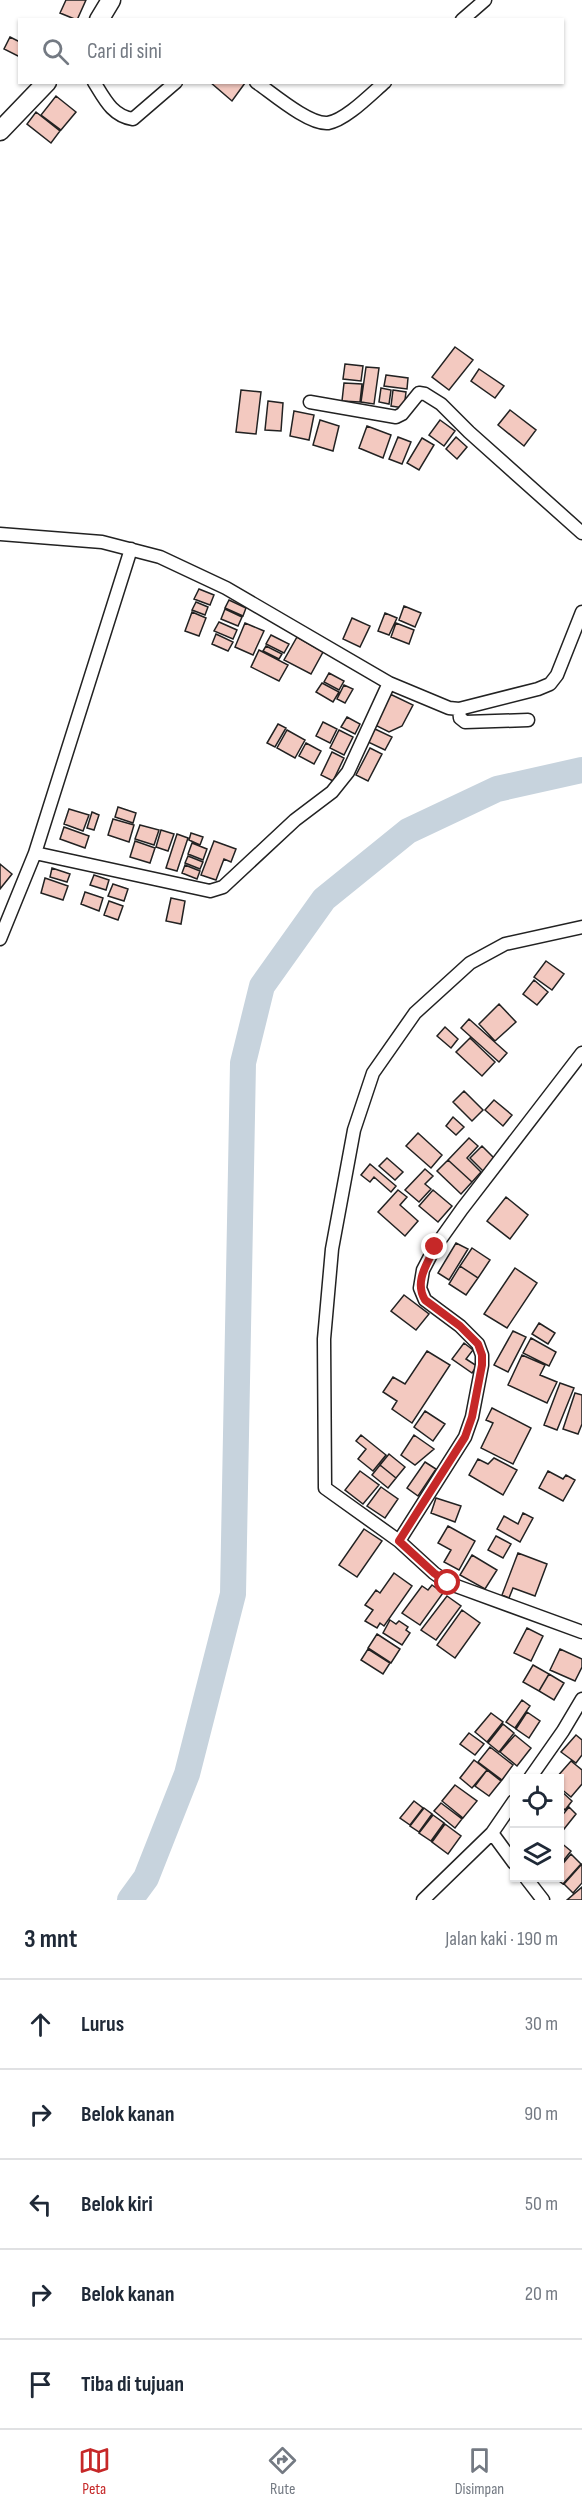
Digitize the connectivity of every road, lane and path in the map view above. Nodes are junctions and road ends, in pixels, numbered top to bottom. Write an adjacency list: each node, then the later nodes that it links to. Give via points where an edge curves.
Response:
1 (111, 0): 3 (street)
2 (485, 0): 4 (street)
3 (100, 18)
4 (464, 18)
5 (45, 84): 10 (street)
6 (95, 84): 7 (street, via 111,108 132,119)
7 (174, 84)
8 (259, 84): 9 (street, via 312,120 330,123)
9 (383, 84)
10 (0, 131)
11 (310, 402): 12 (street, via 396,417 419,393 425,394 441,404)
12 (582, 533)
13 (0, 534): 14 (street, via 102,542)
14 (131, 549): 16 (street, via 160,557 226,588); 19 (street)
15 (582, 612): 17 (street, via 550,684)
16 (389, 682): 17 (street); 19 (street, via 342,782 223,887 210,891)
17 (459, 709): 18 (street, via 465,722)
18 (528, 720)
19 (35, 853): 21 (street)
20 (582, 927): 23 (street, via 505,944 470,963 442,987 415,1013 373,1073 354,1130 332,1249 324,1339 325,1488)
21 (0, 939)
22 (582, 1053): 23 (street, via 462,1209 423,1270 420,1288 425,1300 478,1344 482,1365 465,1437)
23 (399, 1541): 24 (street, via 448,1583)
24 (582, 1632)
25 (582, 1698): 26 (street)
26 (533, 1774)
27 (510, 1807): 28 (street)
28 (492, 1833): 29 (street); 31 (street)
29 (510, 1858)
30 (529, 1882): 32 (street)
31 (423, 1900)
32 (543, 1900)

